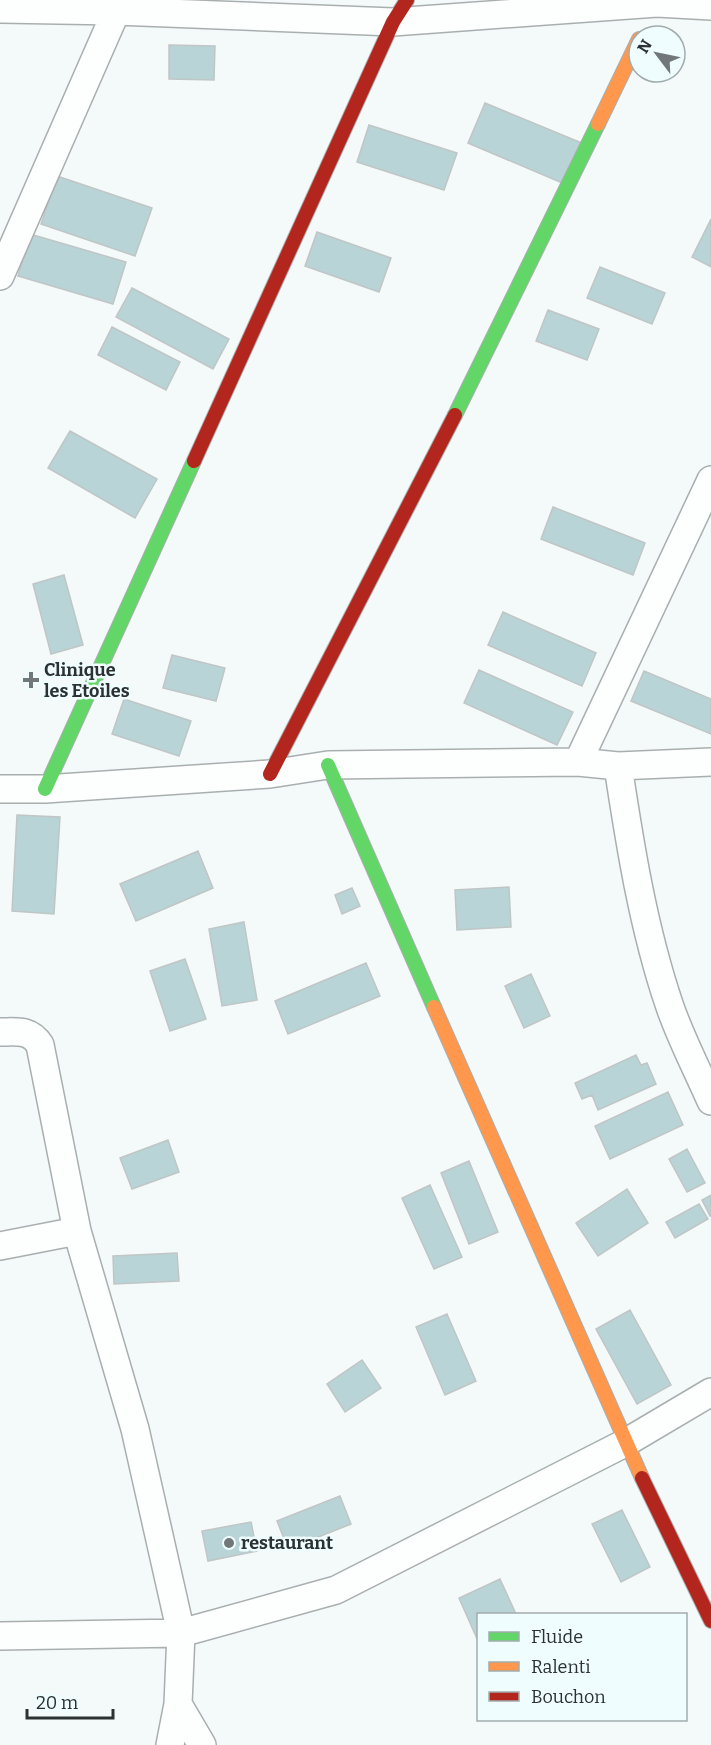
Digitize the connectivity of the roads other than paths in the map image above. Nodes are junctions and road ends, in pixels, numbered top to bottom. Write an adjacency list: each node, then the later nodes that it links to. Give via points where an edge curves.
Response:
1 (658, 1): 3 (street); 5 (street); 6 (street)
2 (119, 5): 4 (street); 5 (street); 8 (street)
3 (711, 6)
4 (0, 9)
5 (400, 11): 16 (street)
6 (647, 24)
7 (627, 65): 14 (street, via 463,399)
8 (0, 275)
9 (711, 480): 10 (street)
10 (578, 762): 12 (street); 13 (street)
11 (711, 762): 13 (street)
12 (328, 765): 14 (street); 22 (street)
13 (618, 766): 18 (street, via 654,953 669,1005)
14 (270, 774): 16 (street)
15 (0, 789): 16 (street)
16 (45, 789)
17 (0, 1032): 19 (street, via 25,1032 40,1045)
18 (711, 1101)
19 (77, 1231): 20 (street); 24 (street, via 135,1429)
20 (0, 1246)
21 (711, 1392): 22 (street)
22 (625, 1443): 23 (street); 24 (street, via 336,1590)
23 (711, 1621)
24 (181, 1633): 25 (street); 26 (street)
25 (0, 1636)
26 (178, 1704): 27 (street); 28 (street)
27 (170, 1745)
28 (202, 1745)

